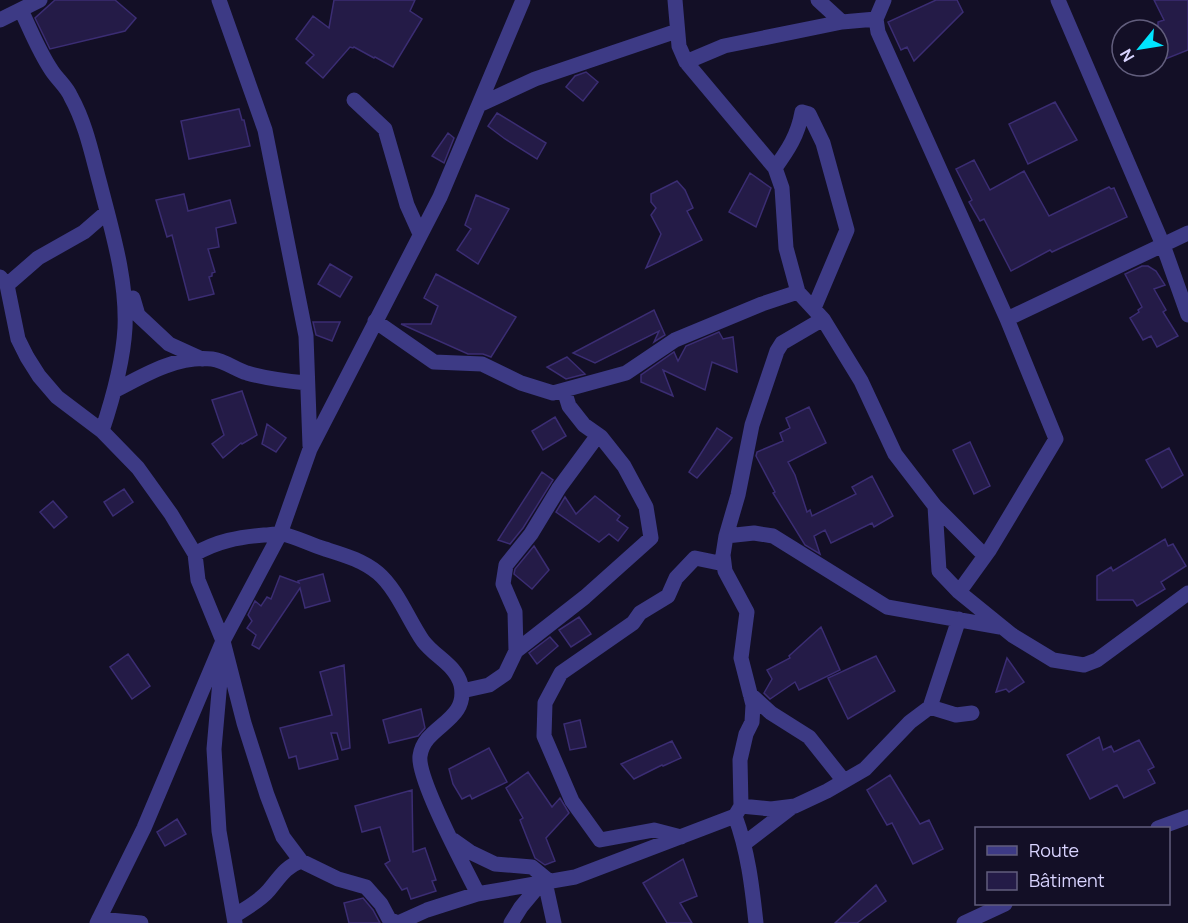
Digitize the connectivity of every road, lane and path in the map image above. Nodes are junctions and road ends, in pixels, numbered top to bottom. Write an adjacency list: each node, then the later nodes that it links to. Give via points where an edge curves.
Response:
1 (40, 0): 8 (street)
2 (219, 0): 29 (street, via 265,130 306,336)
3 (524, 0): 15 (street)
4 (675, 0): 12 (street)
5 (818, 0): 11 (street)
6 (884, 0): 9 (street)
7 (1058, 0): 20 (street)
8 (21, 10): 10 (street); 17 (street, via 40,52 76,106)
9 (876, 18): 11 (street); 26 (street, via 878,32)
10 (0, 20)
11 (842, 22): 13 (street, via 724,46)
12 (677, 31): 13 (street); 15 (street, via 535,78)
13 (686, 62): 16 (street)
14 (354, 100): 19 (street, via 385,129 407,205)
15 (479, 105): 19 (street)
16 (775, 168): 22 (street, via 782,188 786,248); 24 (street, via 792,145 802,112 809,114 823,143 847,230)
17 (107, 212): 21 (street, via 84,232); 30 (street, via 124,295 125,329)
18 (1188, 233): 20 (street)
19 (420, 234): 27 (street)
20 (1163, 245): 25 (street); 26 (street)
21 (3, 281): 32 (street, via 18,339 33,367 57,398)
22 (798, 292): 24 (street); 31 (street, via 675,340 626,373)
23 (133, 298): 28 (street, via 138,315 169,344)
24 (819, 313): 35 (street, via 861,381 895,454); 37 (street, via 777,351 752,425)
25 (1188, 315)
26 (1007, 319): 39 (street, via 1056,439)
27 (375, 321): 31 (street, via 434,362 482,364 521,383 553,393); 34 (street)
28 (202, 359): 29 (street, via 280,381); 30 (street, via 160,366)
29 (307, 382): 34 (street)
30 (116, 390): 32 (street)
31 (564, 390): 33 (street, via 569,406)
32 (102, 431): 38 (street, via 144,476)
33 (598, 435): 46 (street, via 506,565 503,584 515,612); 46 (street, via 624,466 646,507 651,538)
34 (310, 449): 36 (street)
35 (935, 506): 39 (street); 41 (street, via 939,571)
36 (280, 534): 38 (street, via 241,537); 45 (street); 47 (street, via 353,557 379,574 425,643 454,670)
37 (726, 536): 40 (street); 43 (street, via 773,536 887,607)
38 (195, 554): 45 (street, via 198,580)
39 (984, 556): 41 (street)
40 (724, 564): 48 (street, via 747,612 741,658); 56 (street, via 695,558 676,578 668,596 561,673 545,702 544,736 572,801 600,840 654,830)
41 (959, 592): 44 (street)
42 (1188, 593): 44 (street, via 1097,660 1084,665 1053,660)
43 (959, 620): 44 (street); 49 (street)
44 (1002, 627)
45 (222, 641): 59 (street, via 267,795 283,837); 63 (street, via 214,749 219,831); 64 (street, via 148,818)
46 (516, 651): 47 (street, via 505,674 489,685)
47 (462, 691): 57 (street, via 461,704 453,716 432,735 420,753 433,801)
48 (750, 694): 51 (street, via 809,737); 53 (street, via 752,722 740,760)
49 (930, 707): 50 (street, via 956,715); 51 (street, via 865,769)
50 (972, 713)
51 (844, 781): 52 (street)
52 (795, 806): 53 (street); 58 (street)
53 (738, 811): 56 (street); 58 (street)
54 (1188, 816): 55 (street)
55 (1160, 827)
56 (681, 837): 60 (street, via 575,877)
57 (452, 840): 60 (street, via 495,864 532,867); 61 (street)
58 (745, 843): 69 (street)
59 (301, 861): 63 (street, via 279,875 269,890); 66 (street, via 366,887 389,919)
60 (545, 882): 61 (street); 67 (street); 68 (street)
61 (478, 894): 66 (street)
62 (1001, 905): 70 (street)
63 (234, 920)
64 (98, 921): 65 (street)
65 (141, 923)
66 (398, 923)
67 (511, 923)
68 (554, 923)
69 (756, 923)
70 (964, 923)

